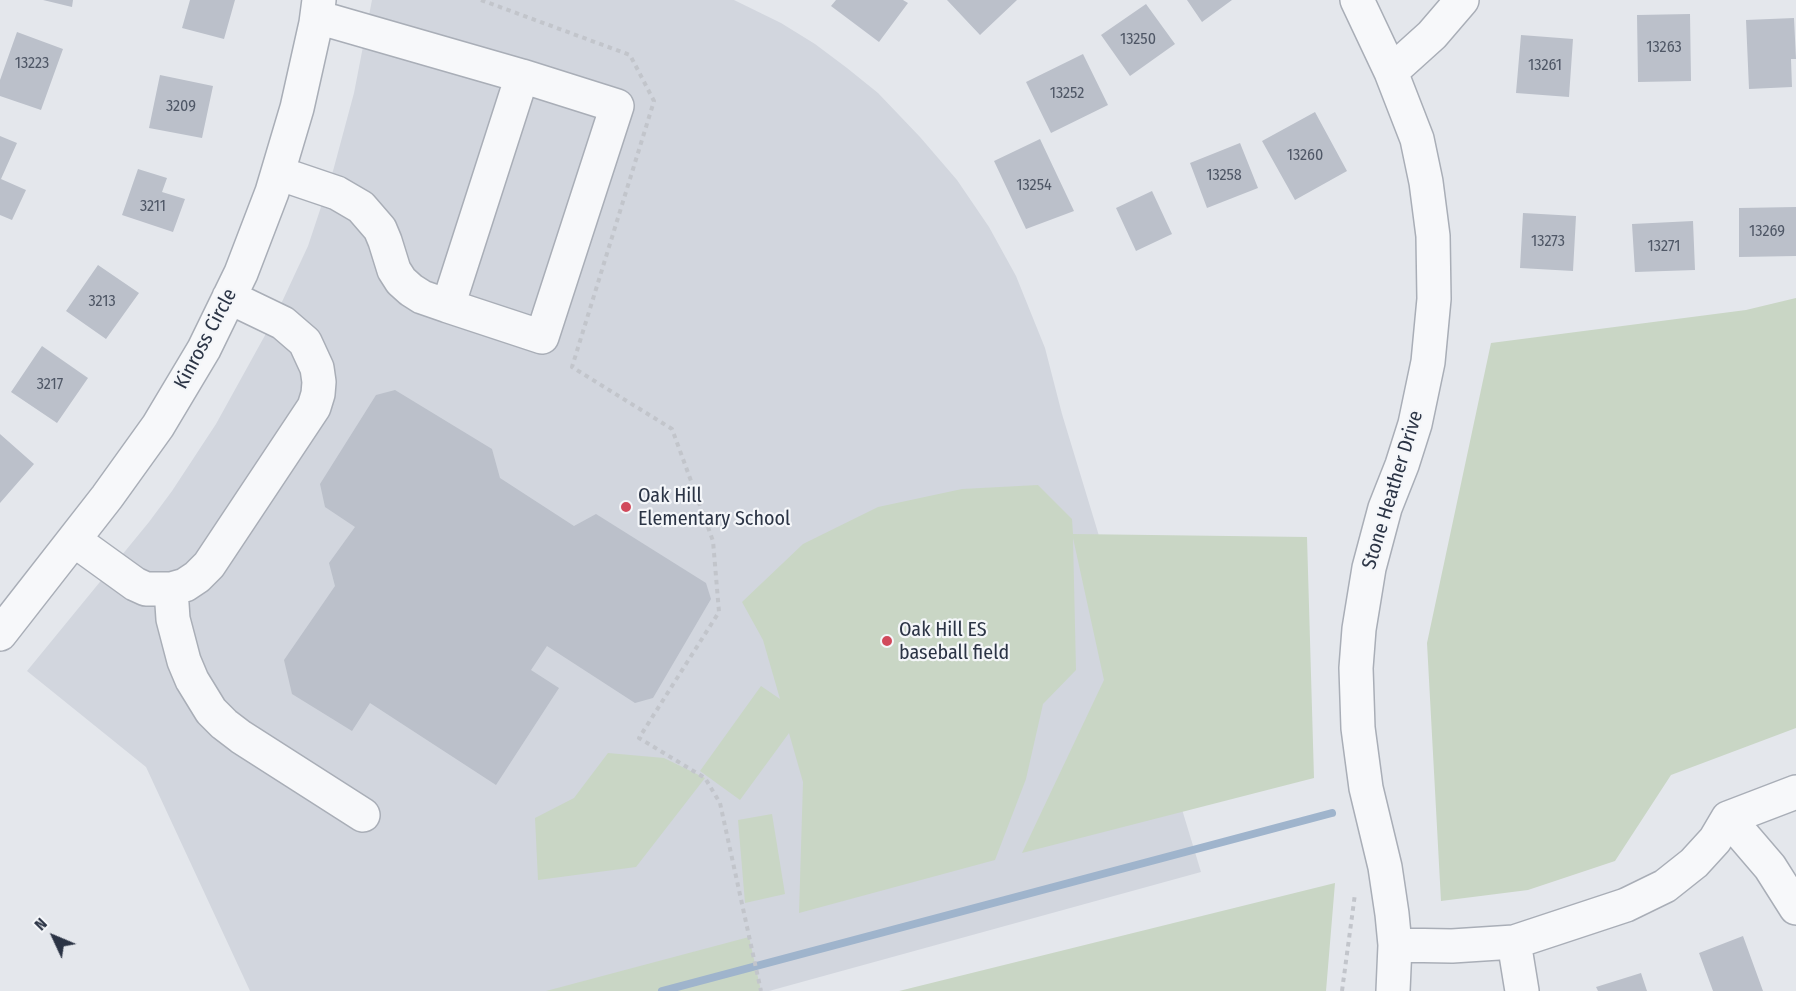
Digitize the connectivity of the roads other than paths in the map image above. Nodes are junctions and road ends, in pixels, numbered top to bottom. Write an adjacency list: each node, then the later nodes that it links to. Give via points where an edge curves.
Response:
1 (1356, 0): 4 (street, Stone Heather Drive)
2 (1462, 0): 4 (street)
3 (318, 8): 5 (street); 6 (street, Kinross Circle, via 297,108)
4 (1391, 72): 17 (street, Stone Heather Drive, via 1417,139 1426,182 1433,236 1434,299 1428,362 1415,424 1385,508 1369,568 1356,668 1365,778 1385,867)
5 (522, 76): 8 (street); 8 (street, via 617,106 542,337)
6 (278, 173): 7 (street, Kinross Circle, via 241,273); 8 (street, via 337,193 362,207 380,230 401,280 422,297)
7 (228, 297): 9 (street, Kinross Circle, via 204,349 158,426); 10 (street, via 283,323 305,342 317,368 318,394 314,407 209,565 185,585)
8 (448, 306)
9 (74, 540): 10 (street, via 135,584 146,589); 11 (street, Kinross Circle)
10 (171, 589): 13 (street, via 173,620 184,661 211,711 241,737)
11 (0, 634)
12 (1796, 792): 14 (street)
13 (363, 815)
14 (1728, 818): 15 (street, via 1770,867); 16 (street, via 1695,863 1665,886 1626,905)
15 (1796, 909)
16 (1514, 942): 17 (street); 19 (street)
17 (1395, 945): 18 (street, Stone Heather Drive)
18 (1394, 991)
19 (1522, 991)

